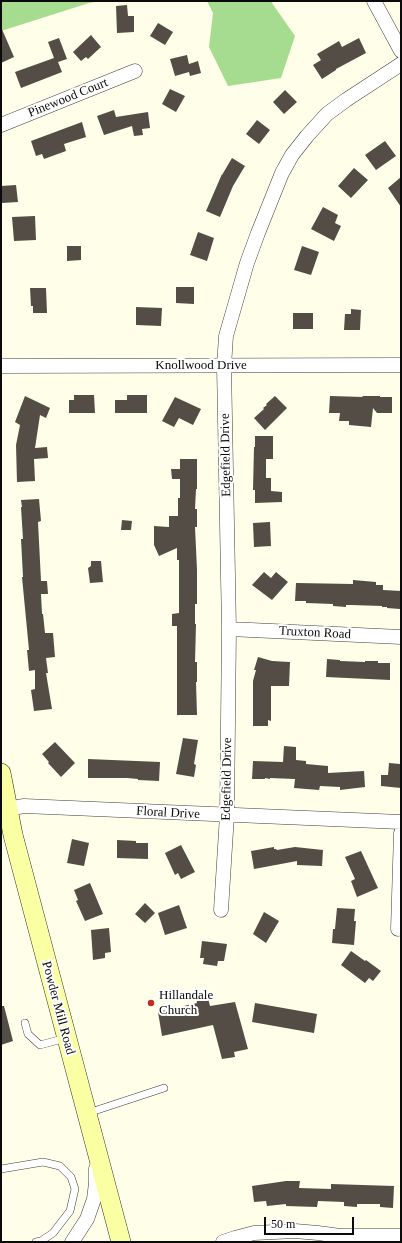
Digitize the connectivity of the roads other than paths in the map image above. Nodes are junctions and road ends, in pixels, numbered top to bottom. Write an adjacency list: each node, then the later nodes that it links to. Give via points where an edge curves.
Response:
1 (374, 1): 2 (street)
2 (401, 51)
3 (401, 64): 8 (street, Edgefield Drive, via 327,114 292,155 273,193 247,263 226,336)
4 (135, 71): 5 (street, Pinewood Court)
5 (1, 125)
6 (401, 365): 8 (street, Knollwood Drive)
7 (1, 366): 8 (street, Knollwood Drive)
8 (224, 366): 9 (street, Edgefield Drive)
9 (229, 629): 10 (street, Truxton Road); 13 (street, Edgefield Drive)
10 (401, 637)
11 (1, 773): 12 (main road, Powder Mill Road)
12 (3, 812): 13 (street, Floral Drive, via 24,806); 19 (main road, Powder Mill Road, via 13,834)
13 (227, 815): 14 (street, Floral Drive); 16 (street, Edgefield Drive)
14 (401, 822)
15 (401, 833): 17 (street)
16 (221, 910)
17 (398, 929)
18 (25, 1023): 19 (lane, via 28,1034 40,1045)
19 (66, 1038): 21 (main road, Powder Mill Road)
20 (164, 1088): 21 (lane)
21 (87, 1113): 22 (main road, Powder Mill Road)
22 (95, 1145): 27 (street, via 94,1199 87,1219); 28 (main road, Powder Mill Road)
23 (1, 1169): 26 (lane, via 44,1162 60,1166 71,1177 75,1189 70,1211 53,1233)
24 (401, 1236): 25 (street)
25 (340, 1239): 29 (street, via 318,1233 295,1231 254,1233)
26 (36, 1242)
27 (72, 1242)
28 (121, 1242)
29 (223, 1242)

